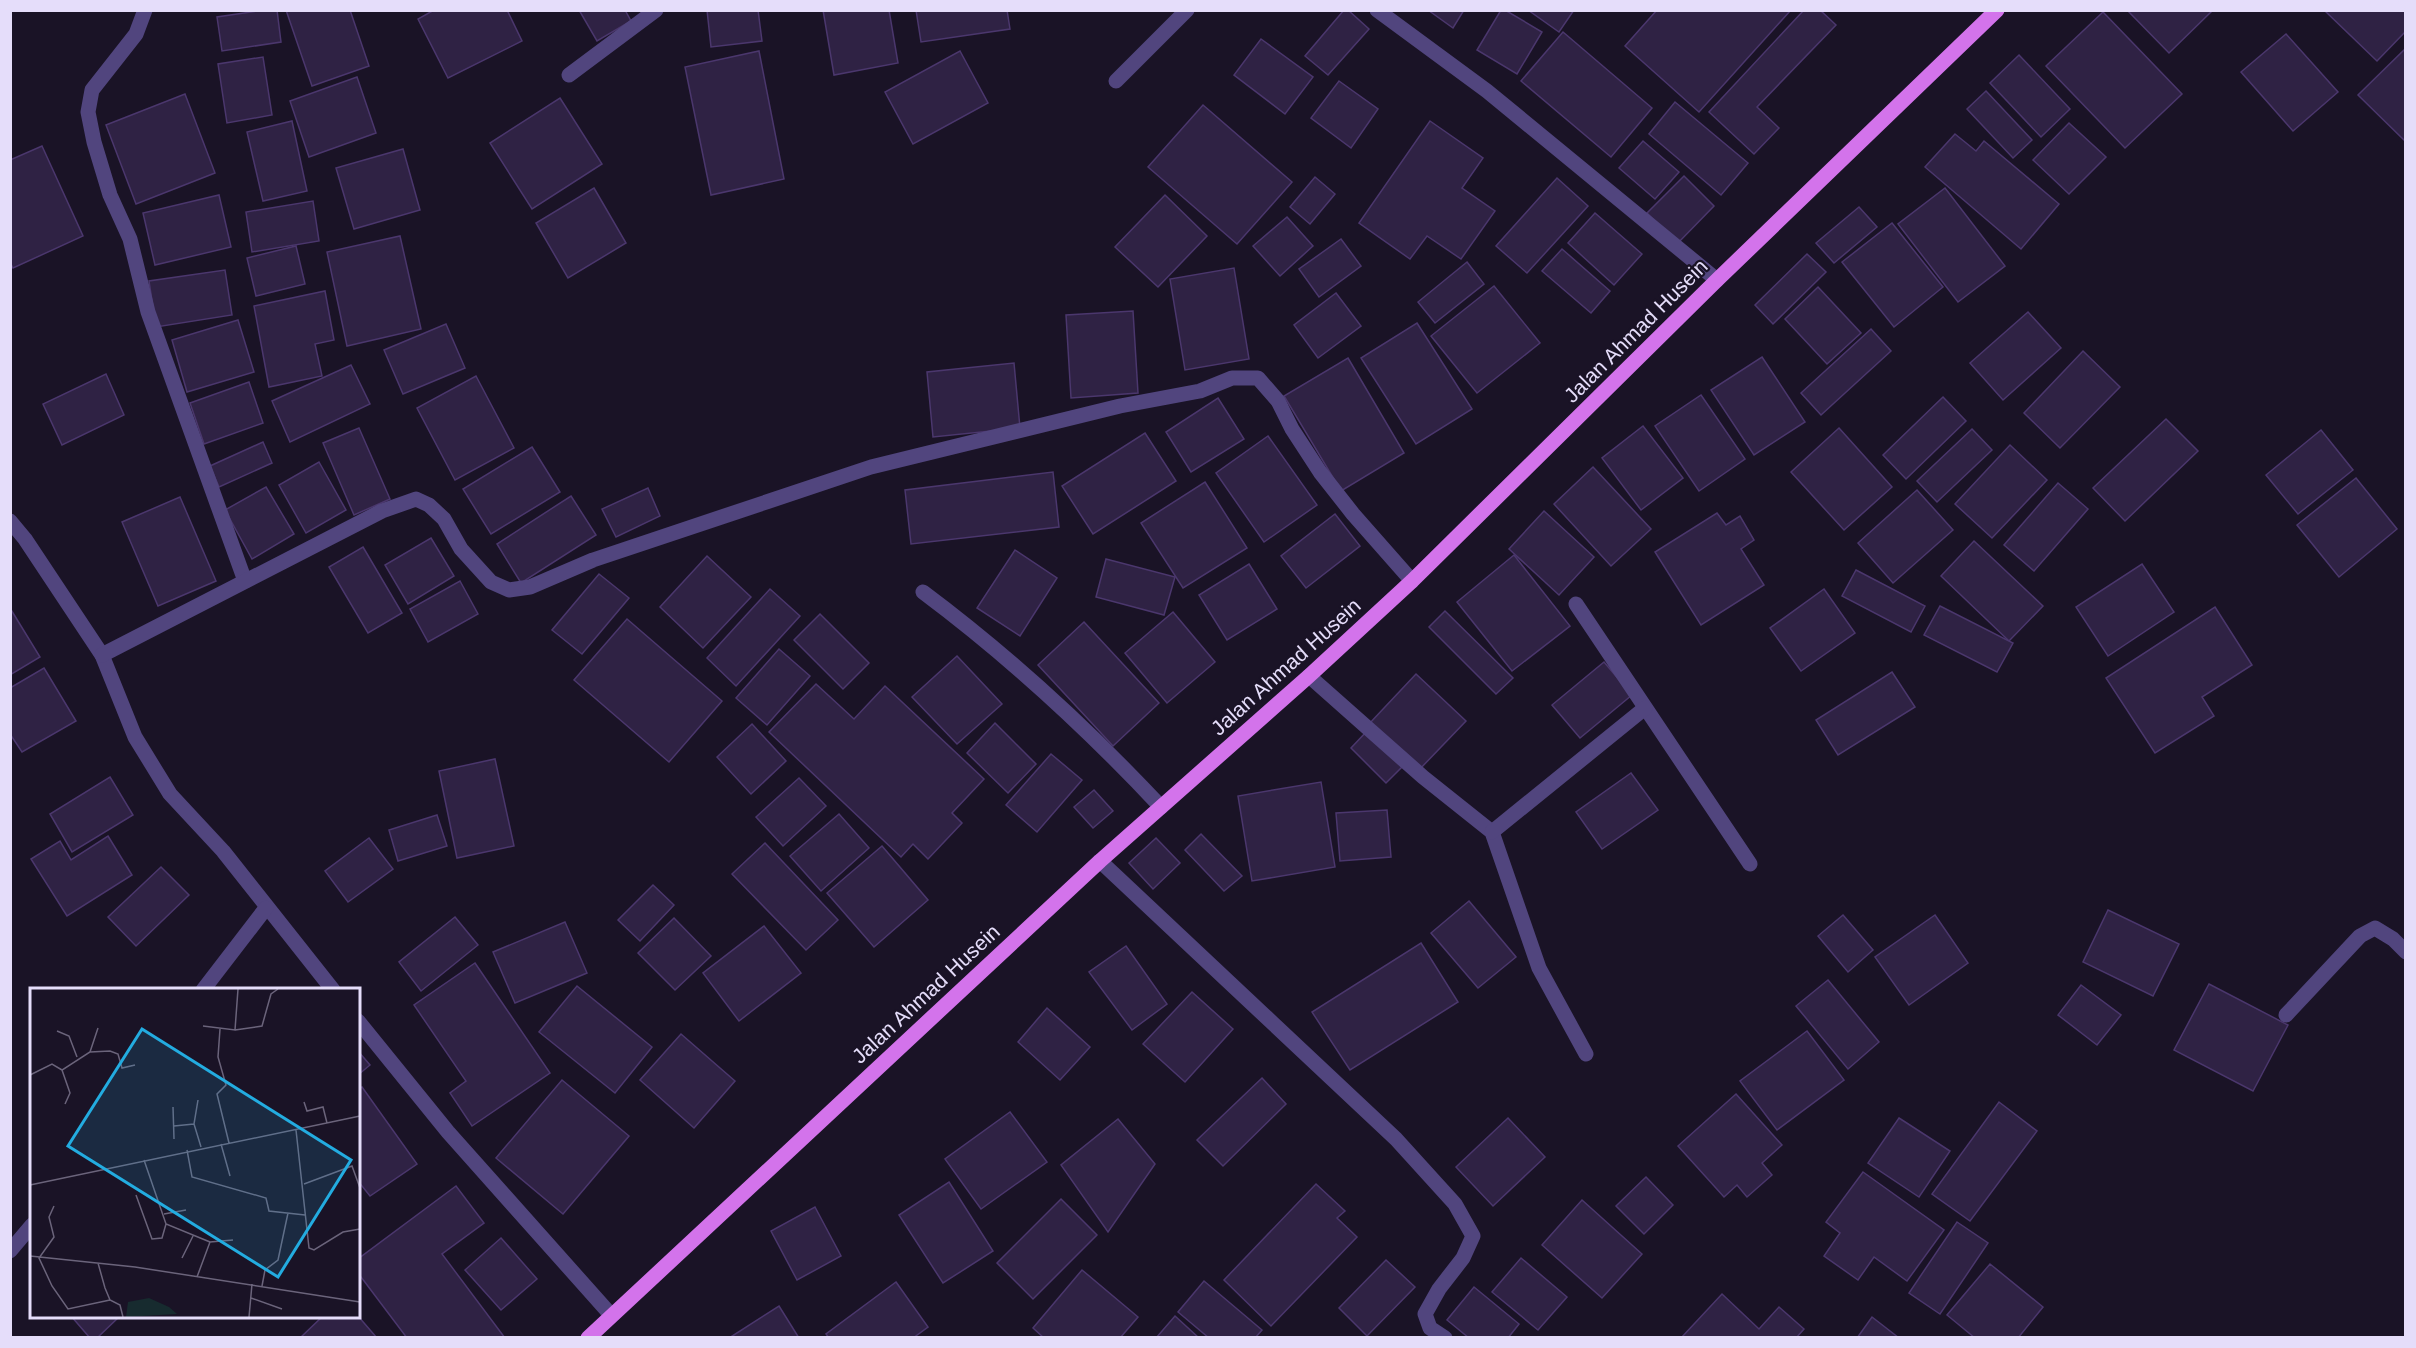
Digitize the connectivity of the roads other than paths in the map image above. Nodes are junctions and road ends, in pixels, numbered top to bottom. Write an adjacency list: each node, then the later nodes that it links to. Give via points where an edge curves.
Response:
1 (145, 10): 10 (street, via 136,34 92,90 88,112 110,195 130,239 148,312)
2 (656, 10): 6 (street)
3 (1187, 10): 7 (street)
4 (1377, 10): 8 (street, via 1487,91)
5 (1997, 10): 8 (main road, Jalan Ahmad Husein)
6 (569, 75)
7 (1116, 81)
8 (1717, 280): 11 (main road, Jalan Ahmad Husein)
9 (10, 521): 14 (street)
10 (245, 581): 11 (street, via 382,511 416,500 429,505 444,519 461,549 491,582 509,590 530,586 593,560 871,467 1120,406 1200,391 1232,378 1258,378 1278,401 1320,472); 14 (street)
11 (1412, 581): 15 (main road, Jalan Ahmad Husein)
12 (923, 592): 17 (street, via 1031,678 1107,749)
13 (1576, 604): 16 (street)
14 (102, 655): 21 (street, via 135,737 170,794 224,851)
15 (1309, 676): 17 (main road, Jalan Ahmad Husein); 18 (street)
16 (1645, 708): 18 (street); 20 (street)
17 (1161, 807): 19 (main road, Jalan Ahmad Husein)
18 (1492, 832): 27 (street, via 1539,968)
19 (1100, 861): 30 (main road, Jalan Ahmad Husein); 32 (street, via 1396,1138 1455,1204 1473,1236 1463,1258 1425,1314 1430,1328)
20 (1749, 864)
21 (266, 908): 23 (street); 24 (street)
22 (2406, 952): 25 (street, via 2375,928 2360,936)
23 (205, 988)
24 (331, 988)
25 (2286, 1015)
26 (360, 1024): 30 (street, via 448,1132)
27 (1586, 1053)
28 (30, 1227): 29 (street)
29 (10, 1251)
30 (611, 1315): 31 (main road, Jalan Ahmad Husein)
31 (588, 1338)
32 (1445, 1338)

